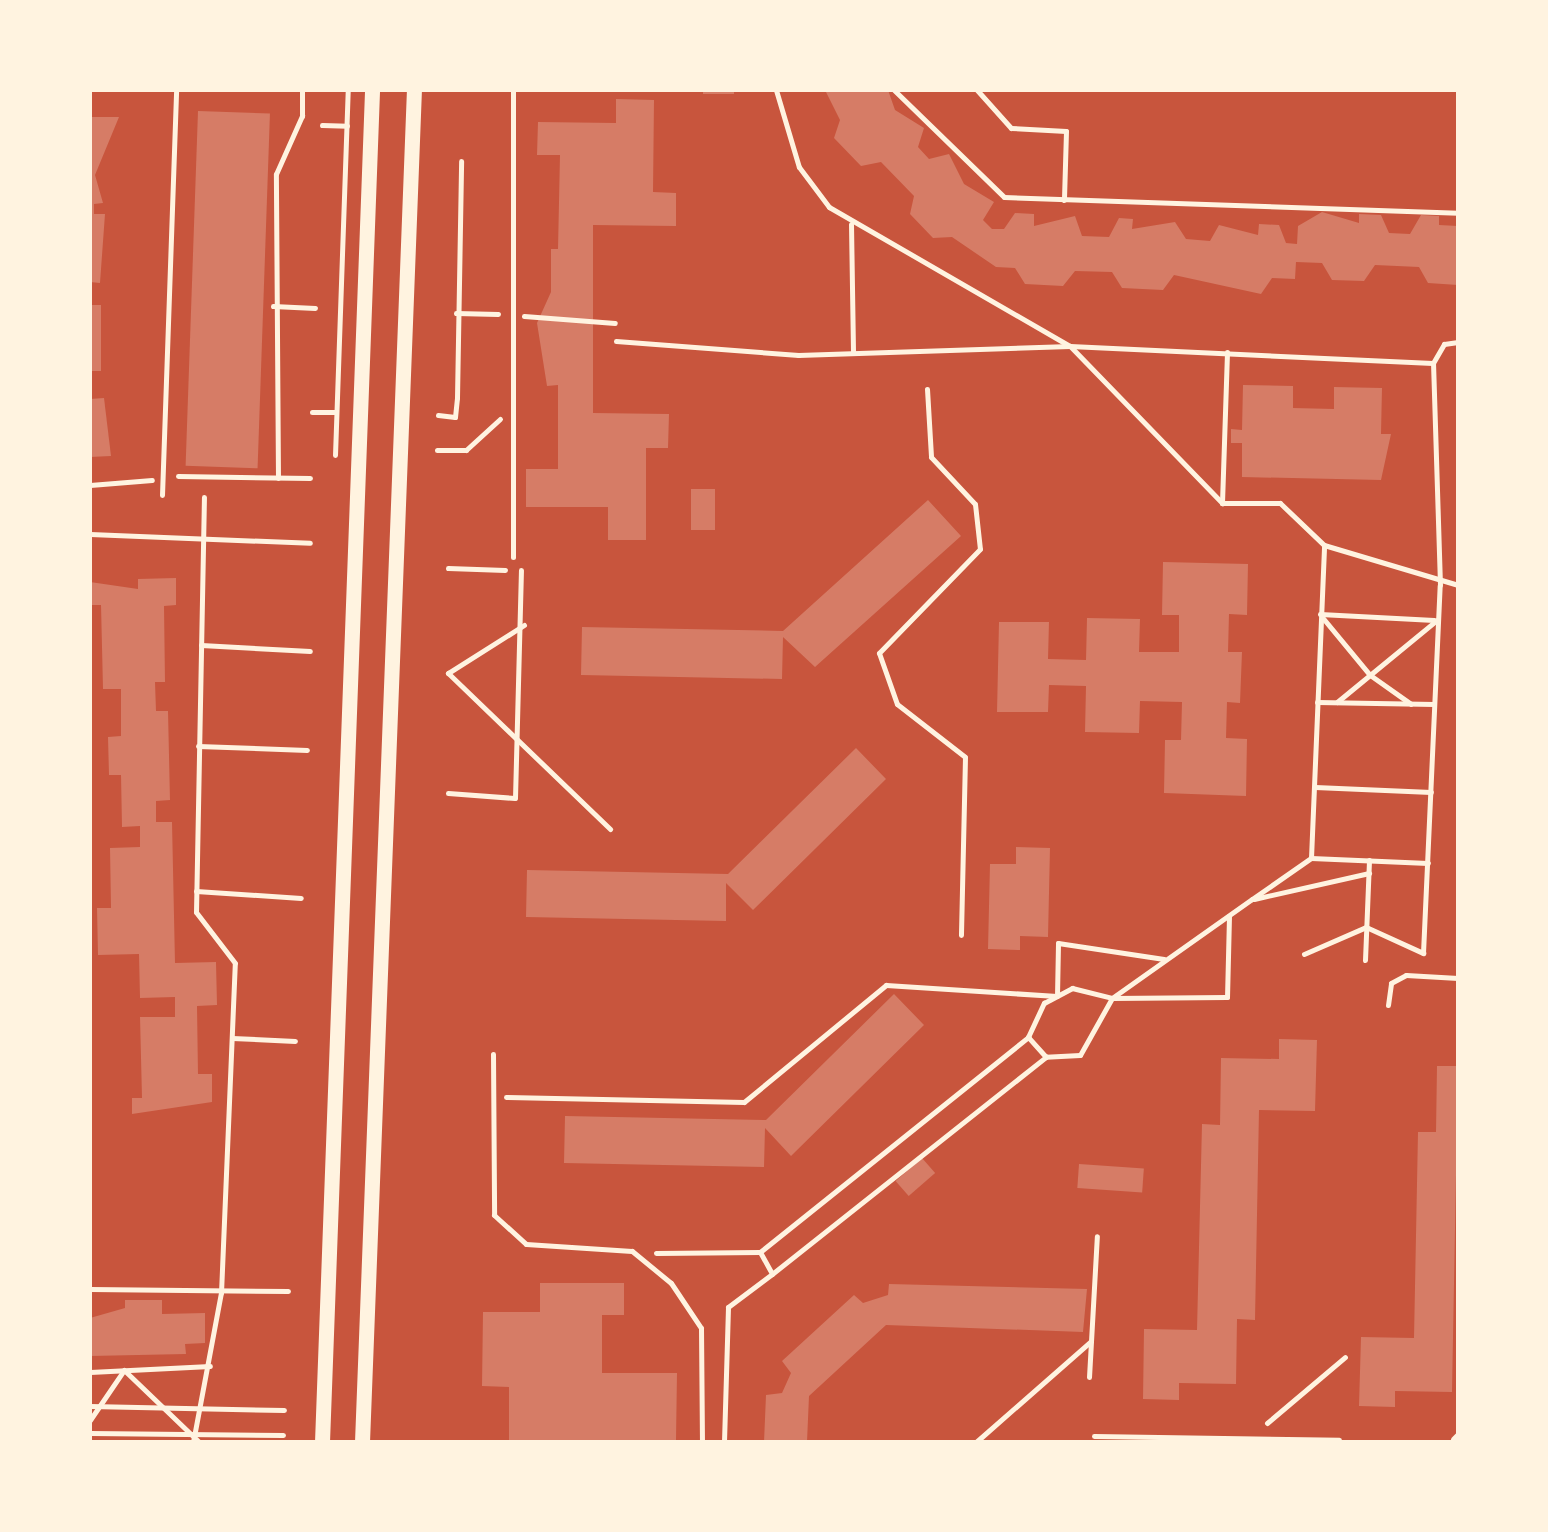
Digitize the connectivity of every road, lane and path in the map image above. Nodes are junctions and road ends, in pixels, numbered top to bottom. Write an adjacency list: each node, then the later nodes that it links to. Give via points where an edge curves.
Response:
1 (176, 90): 34 (lane)
2 (302, 90): 16 (path, via 302,116 276,174)
3 (348, 90): 11 (path)
4 (372, 90): 114 (main road)
5 (414, 90): 115 (main road)
6 (513, 90): 19 (lane)
7 (776, 90): 15 (path, via 800,167)
8 (894, 90): 13 (path, via 1004,197)
9 (977, 90): 13 (path, via 1012,128 1066,131)
10 (322, 125): 11 (path)
11 (347, 126): 30 (path)
12 (461, 161): 18 (path)
13 (1064, 200): 14 (path)
14 (1458, 213)
15 (851, 224): 23 (path); 25 (path)
16 (272, 306): 17 (path); 35 (path)
17 (315, 308)
18 (456, 313): 19 (path); 31 (path, via 455,416)
19 (513, 314): 20 (path); 28 (lane)
20 (616, 322)
21 (616, 341): 25 (path)
22 (1458, 342): 26 (path, via 1444,344)
23 (1070, 346): 24 (path); 25 (path); 40 (path)
24 (1228, 352): 26 (path); 40 (path)
25 (853, 353)
26 (1433, 363): 47 (path)
27 (926, 389): 75 (path, via 931,457 975,504 980,549 879,652 897,704 965,756)
28 (513, 406): 32 (path, via 466,450); 45 (lane)
29 (312, 412): 30 (path)
30 (336, 412): 33 (path)
31 (438, 415)
32 (437, 450)
33 (334, 455)
34 (162, 478): 35 (path); 37 (path); 38 (lane)
35 (278, 478): 36 (path)
36 (310, 478)
37 (90, 485)
38 (162, 495)
39 (204, 497): 42 (path)
40 (1222, 502): 44 (path, via 1280,504)
41 (90, 534): 42 (path)
42 (203, 540): 43 (path); 52 (path)
43 (310, 543)
44 (1324, 545): 47 (path); 49 (path)
45 (513, 558)
46 (448, 568): 51 (path, via 526,570)
47 (1440, 584): 48 (path); 50 (path)
48 (1458, 585)
49 (1320, 614): 50 (path); 54 (path); 55 (path)
50 (1437, 620): 54 (path); 58 (path)
51 (524, 625): 59 (path); 59 (path, via 448,673)
52 (200, 645): 53 (path); 60 (path)
53 (310, 651)
54 (1370, 675): 56 (path); 57 (path)
55 (1317, 702): 56 (path); 62 (path)
56 (1336, 702): 57 (path)
57 (1412, 704): 58 (path)
58 (1434, 704): 63 (path)
59 (518, 738): 64 (path, via 514,798); 65 (path)
60 (198, 746): 61 (path); 70 (path)
61 (307, 750)
62 (1315, 787): 63 (path); 66 (path)
63 (1430, 792): 68 (path)
64 (448, 793)
65 (610, 829)
66 (1312, 858): 67 (path); 72 (path)
67 (1369, 860): 68 (path); 69 (path)
68 (1428, 863): 74 (path, via 1423,953)
69 (1368, 873): 72 (path); 74 (path)
70 (196, 891): 71 (path); 83 (path, via 196,912 235,963)
71 (301, 898)
72 (1252, 900): 73 (path)
73 (1229, 916): 77 (path); 81 (path, via 1227,997)
74 (1366, 927): 76 (path); 78 (path)
75 (961, 935)
76 (1304, 954)
77 (1167, 959): 80 (path, via 1058,942); 81 (path)
78 (1365, 960)
79 (1458, 978): 82 (lane, via 1406,976 1392,982)
80 (1056, 996): 81 (path, via 1072,988); 84 (path); 88 (path, via 886,986 744,1102)
81 (1112, 998): 87 (path, via 1080,1056)
82 (1388, 1005)
83 (232, 1038): 85 (path); 95 (path)
84 (1028, 1038): 87 (path); 91 (path)
85 (295, 1041)
86 (493, 1054): 88 (lane)
87 (1046, 1057): 92 (path)
88 (493, 1096): 90 (lane, via 494,1215 506,1229 555,1251)
89 (1097, 1236): 96 (path)
90 (632, 1251): 91 (path); 116 (lane, via 671,1282 702,1328)
91 (760, 1252): 92 (path)
92 (772, 1274): 117 (path, via 728,1306)
93 (90, 1289): 95 (path)
94 (288, 1290): 95 (path)
95 (221, 1293): 98 (path)
96 (1091, 1341): 101 (path); 118 (path)
97 (1345, 1358): 111 (path)
98 (210, 1366): 99 (path); 105 (path)
99 (124, 1370): 100 (path); 103 (path); 104 (path)
100 (90, 1372)
101 (1088, 1377)
102 (90, 1406): 103 (path)
103 (99, 1406): 104 (path); 107 (path)
104 (159, 1408): 105 (path); 112 (path)
105 (204, 1409): 106 (path); 112 (path)
106 (284, 1410)
107 (90, 1420)
108 (90, 1433): 112 (path)
109 (283, 1435): 112 (path)
110 (1094, 1436): 111 (lane)
111 (1250, 1438): 113 (lane)
112 (197, 1440)
113 (1338, 1440)
114 (322, 1442)
115 (362, 1442)
116 (702, 1442)
117 (724, 1442)
118 (976, 1442)

